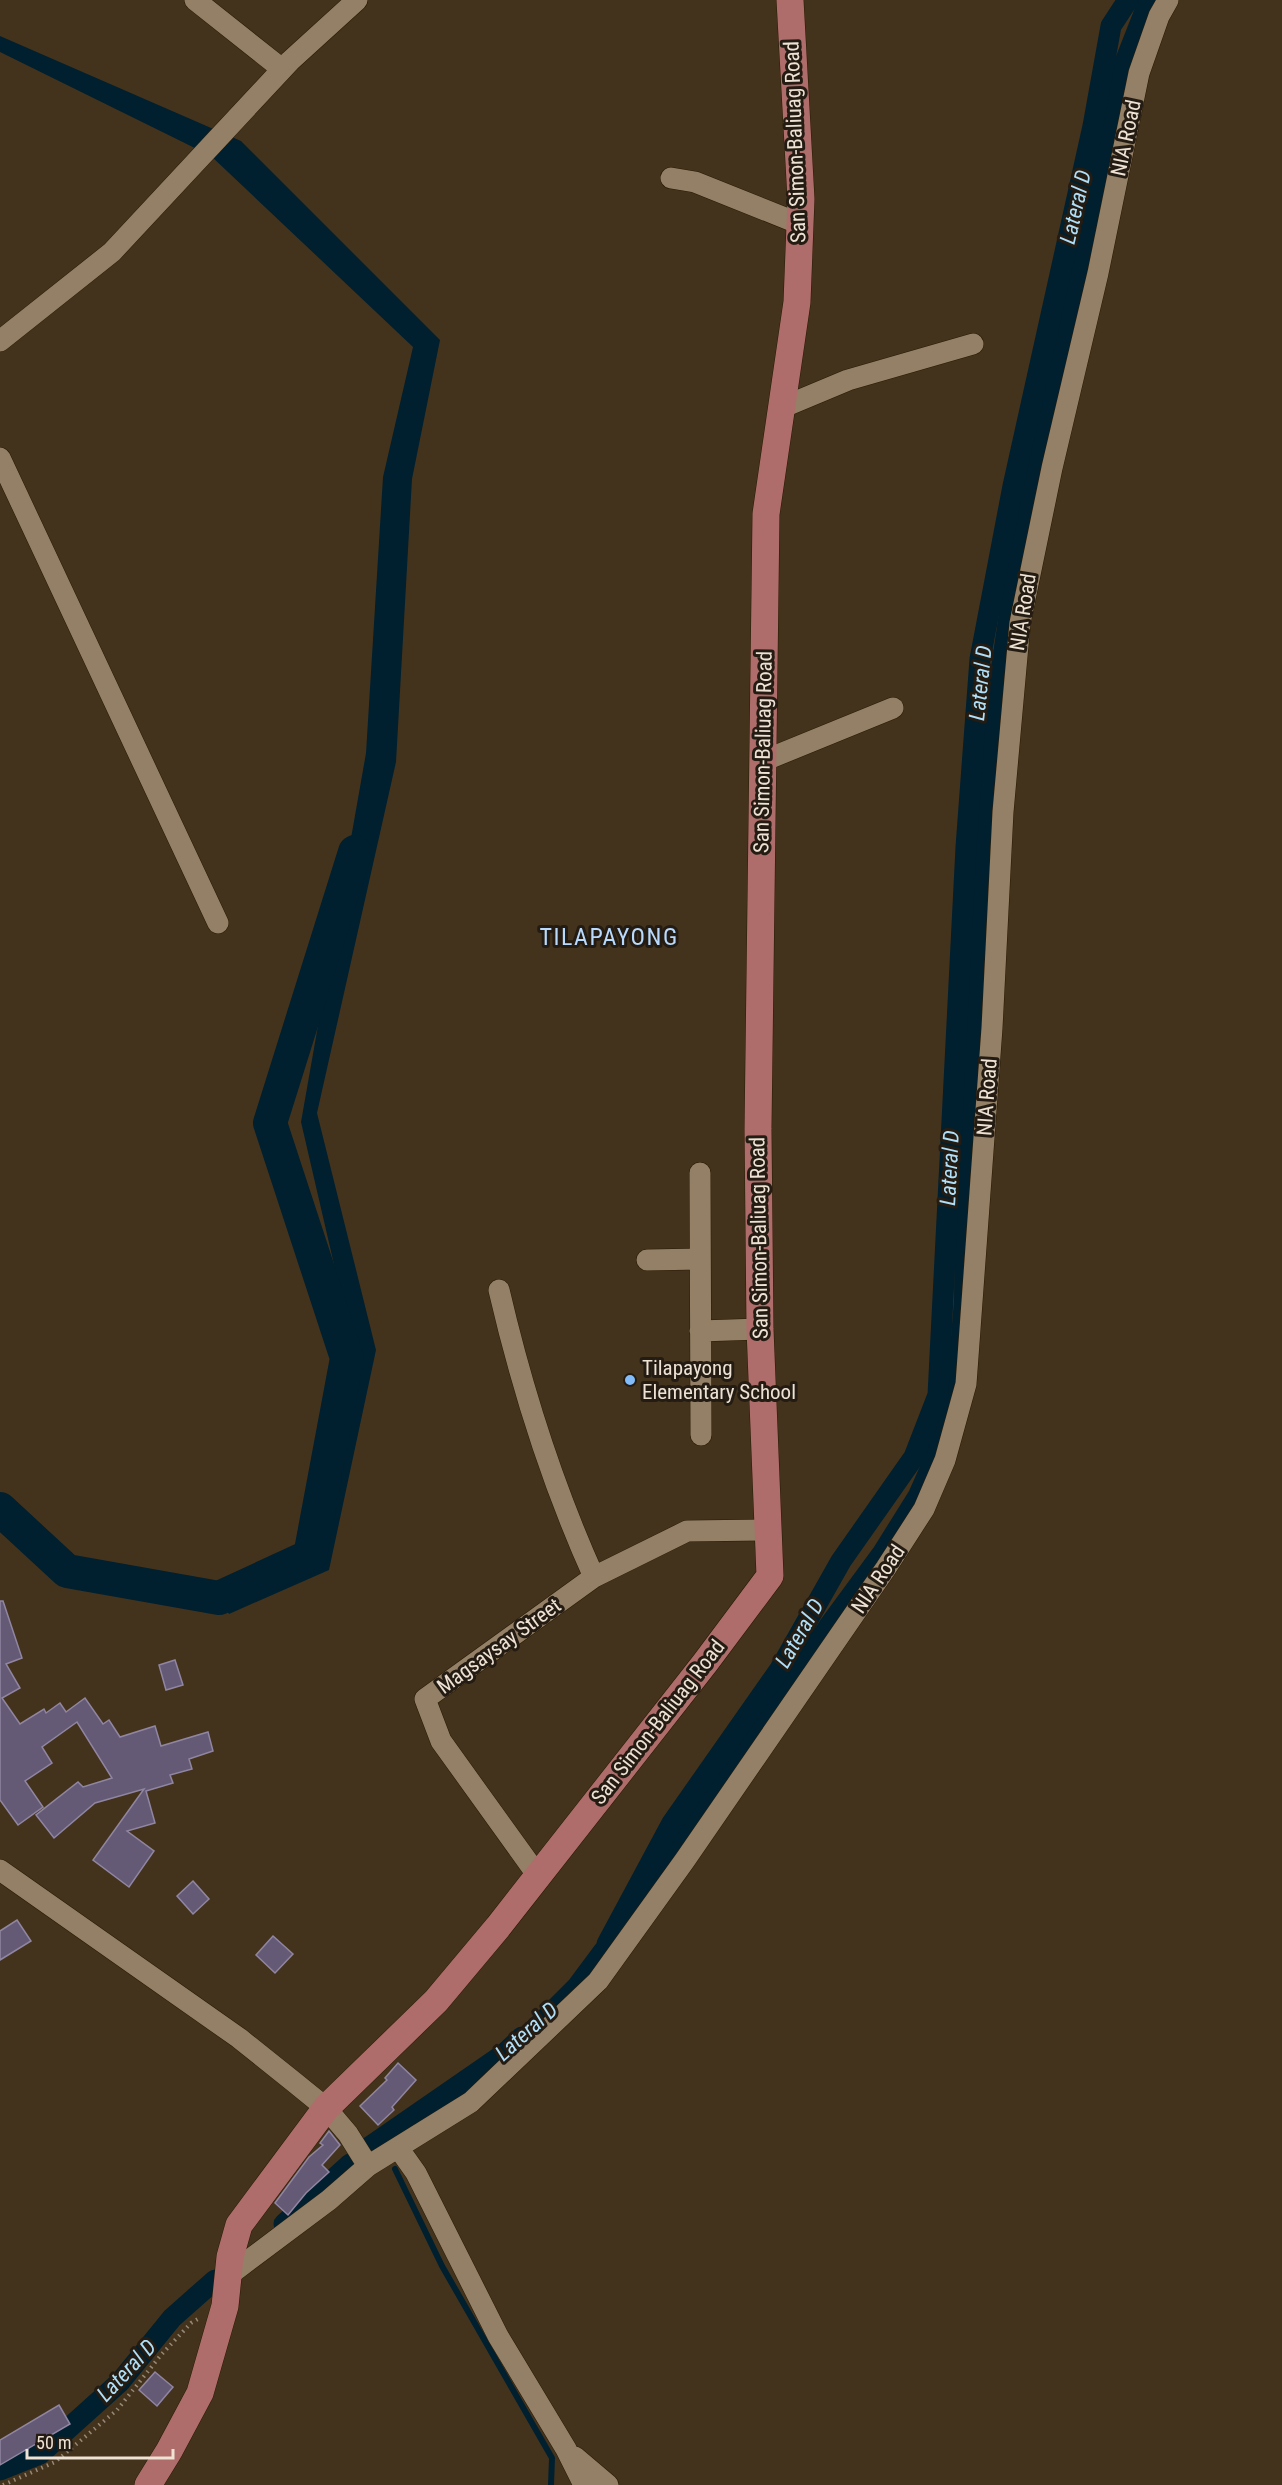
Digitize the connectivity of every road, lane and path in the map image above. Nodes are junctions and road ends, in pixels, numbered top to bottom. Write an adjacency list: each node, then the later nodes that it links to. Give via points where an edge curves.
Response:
1 (195, 0): 5 (street)
2 (357, 0): 5 (street)
3 (790, 0): 7 (main road, San Simon-Baliuag Road)
4 (1168, 0): 27 (street, NIA Road, via 1139,73 1020,623 1003,812 966,1384 945,1460 924,1509 902,1544 598,1981 471,2102)
5 (282, 69): 8 (street, via 112,252)
6 (670, 178): 7 (street, via 695,182)
7 (800, 224): 10 (main road, San Simon-Baliuag Road, via 797,302)
8 (0, 341)
9 (973, 344): 10 (street, via 848,380)
10 (781, 408): 13 (main road, San Simon-Baliuag Road, via 766,514)
11 (0, 458): 14 (street)
12 (893, 708): 13 (street)
13 (763, 761): 19 (main road, San Simon-Baliuag Road, via 758,1129)
14 (218, 923)
15 (700, 1173): 16 (street)
16 (700, 1259): 17 (street); 20 (street)
17 (647, 1260)
18 (499, 1290): 23 (street, via 545,1458)
19 (760, 1329): 20 (street); 22 (main road, San Simon-Baliuag Road)
20 (700, 1331): 21 (street)
21 (701, 1435)
22 (768, 1530): 23 (street, Magsaysay Street, via 687,1531); 25 (main road, San Simon-Baliuag Road, via 770,1576)
23 (594, 1577): 25 (street, Magsaysay Street, via 425,1699 441,1741)
24 (0, 1870): 26 (street, via 239,2038)
25 (538, 1876): 26 (main road, San Simon-Baliuag Road, via 436,2001)
26 (326, 2108): 28 (street); 29 (main road, San Simon-Baliuag Road, via 239,2225)
27 (399, 2149): 28 (street, NIA Road); 31 (street, via 416,2173 498,2336)
28 (368, 2166): 29 (street, NIA Road)
29 (229, 2275): 30 (main road, San Simon-Baliuag Road)
30 (225, 2306): 32 (path, via 191,2323 117,2410 55,2462); 33 (main road, San Simon-Baliuag Road, via 200,2393)
31 (566, 2449): 34 (street); 35 (street)
32 (3, 2485)
33 (148, 2485)
34 (584, 2485)
35 (608, 2485)

